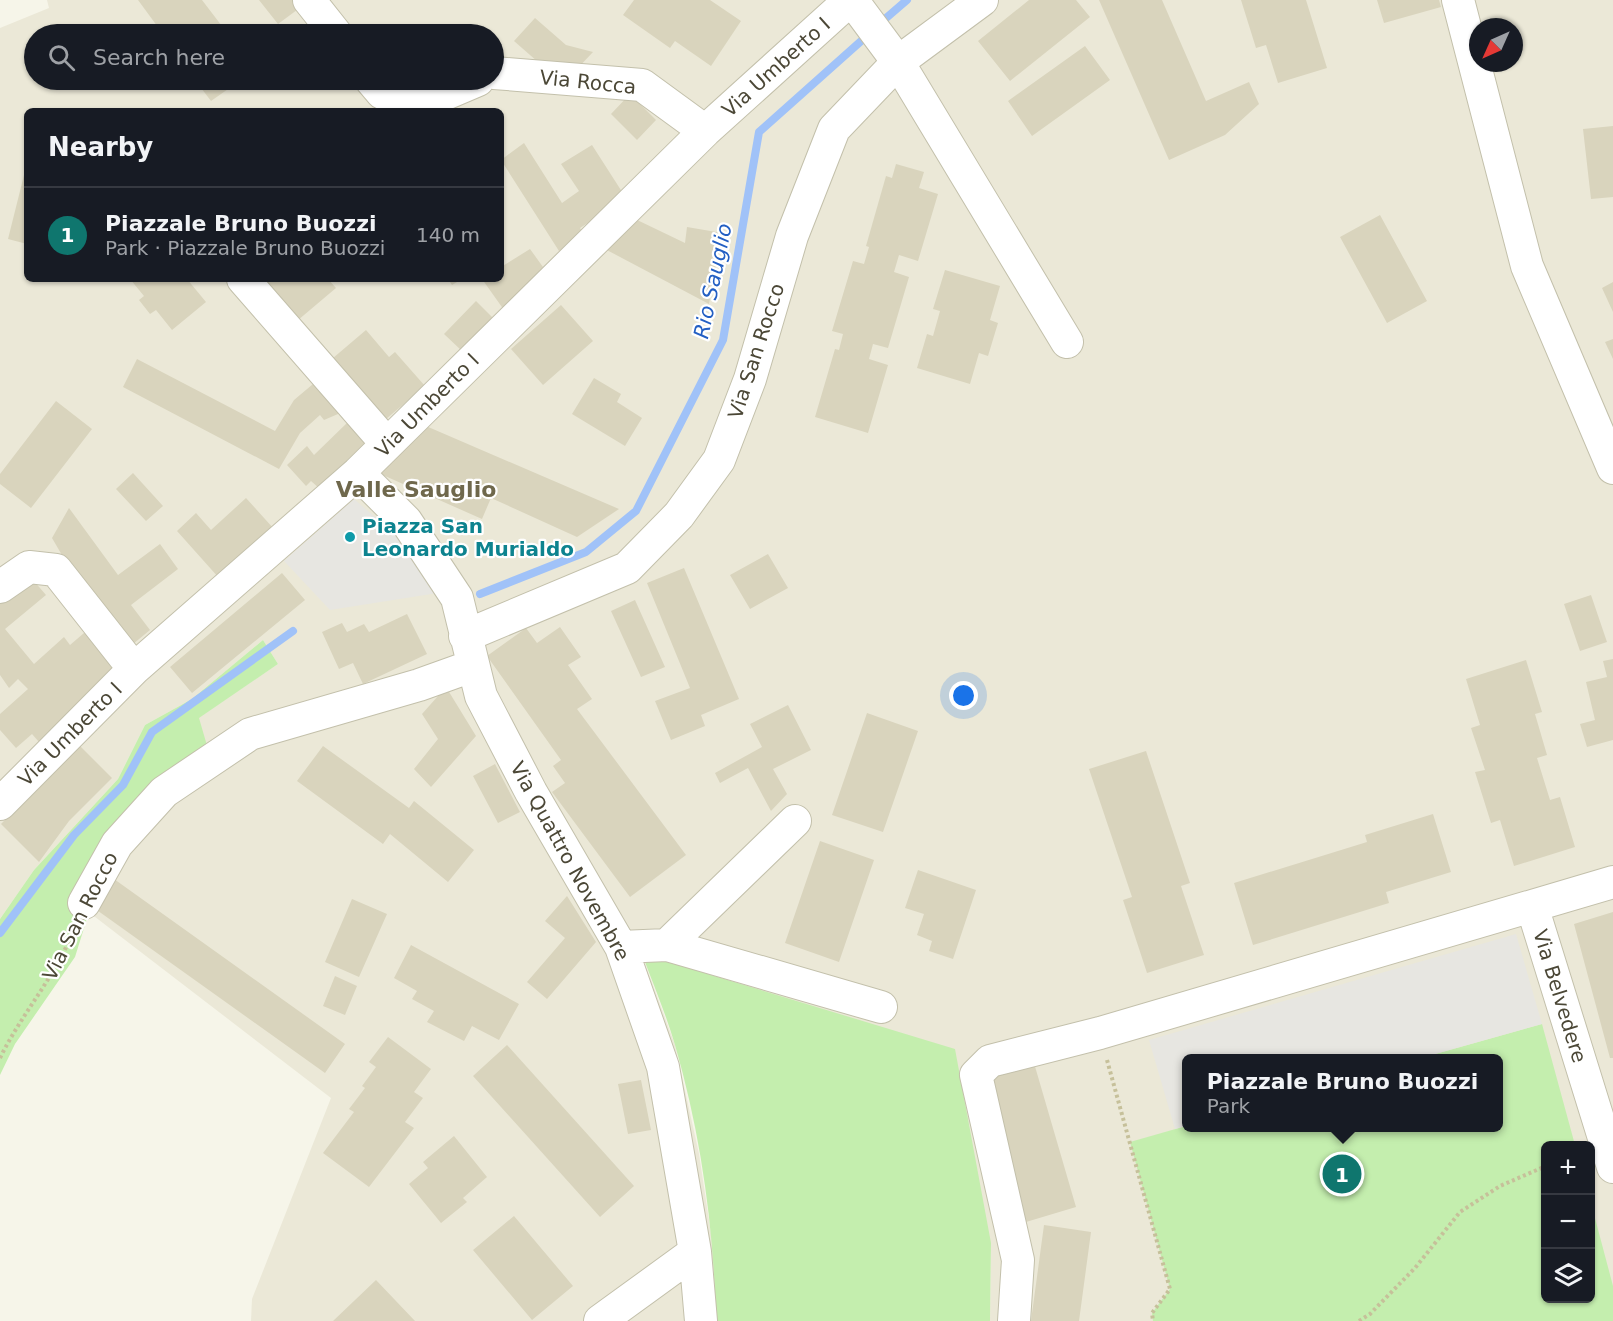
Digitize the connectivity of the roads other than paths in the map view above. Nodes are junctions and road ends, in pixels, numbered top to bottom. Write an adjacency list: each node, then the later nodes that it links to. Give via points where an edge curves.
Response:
1 (309, 0): 5 (street)
2 (851, 0): 6 (street); 10 (street, Via Umberto I)
3 (982, 0): 6 (street, Via San Rocco)
4 (1458, 0): 14 (street, via 1527,266)
5 (328, 24)
6 (898, 62): 12 (street); 17 (street, Via San Rocco, via 834,129 792,236 750,379 719,460 678,514 627,568)
7 (504, 74): 10 (street, Via Rocca, via 642,85)
8 (379, 90): 9 (street, via 417,106)
9 (455, 90)
10 (705, 131): 13 (street, Via Umberto I)
11 (246, 282): 13 (street)
12 (1067, 342)
13 (387, 444): 15 (street, Via Umberto I)
14 (1613, 468)
15 (358, 473): 17 (street, Via Quattro Novembre, via 406,521 458,598); 18 (street, Via Umberto I)
16 (0, 587): 18 (street, via 29,567 56,570)
17 (469, 651): 22 (street, Via San Rocco, via 419,685 250,734 164,792 117,844); 25 (street, Via Quattro Novembre, via 481,696 526,783)
18 (134, 669): 19 (street, Via Umberto I)
19 (0, 804)
20 (795, 822): 24 (street)
21 (1613, 882): 23 (street, Via Belvedere)
22 (84, 903)
23 (1532, 906): 27 (street, Via Belvedere); 31 (street, via 990,1061 976,1075 1018,1260)
24 (667, 945): 25 (street); 26 (street)
25 (621, 946): 28 (street, Via Quattro Novembre, via 663,1067)
26 (881, 1007)
27 (1613, 1167)
28 (695, 1252): 29 (street); 30 (street, Via Quattro Novembre)
29 (600, 1321)
30 (701, 1321)
31 (1014, 1321)

